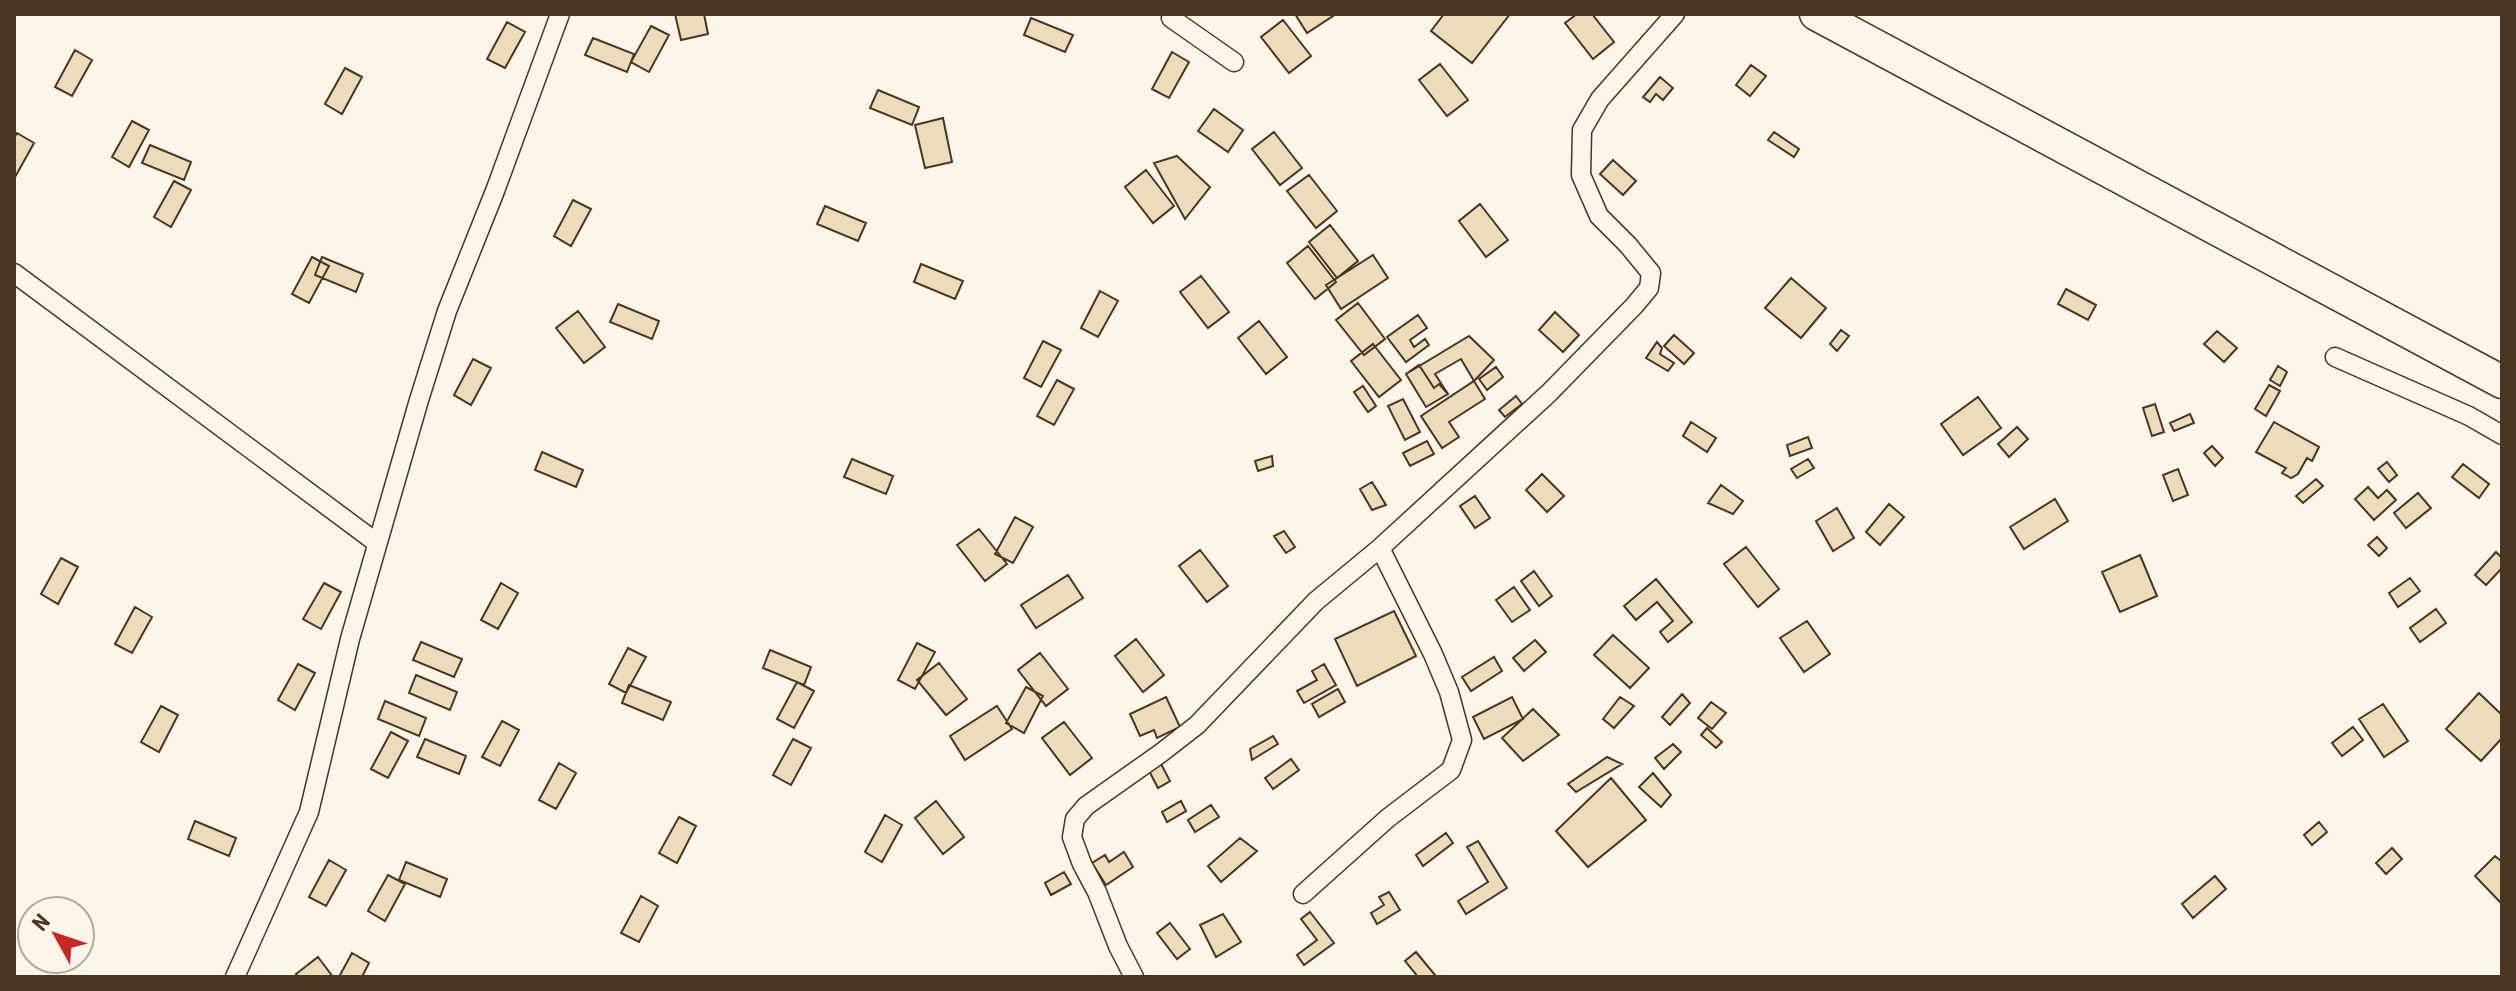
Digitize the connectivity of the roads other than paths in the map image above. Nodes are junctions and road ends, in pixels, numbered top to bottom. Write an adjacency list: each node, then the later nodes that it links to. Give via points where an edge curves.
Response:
1 (560, 14): 10 (street, via 447,311)
2 (1173, 14): 5 (street, via 1171,18)
3 (1675, 14): 11 (street, via 1600,99 1582,130 1581,175 1599,216 1651,273 1649,288 1549,393)
4 (1816, 14): 8 (highway)
5 (1234, 62)
6 (14, 273): 10 (street)
7 (2335, 357): 9 (street)
8 (2502, 382)
9 (2502, 435)
10 (377, 543): 13 (street, via 309,812)
11 (1380, 548): 12 (street, via 1433,654 1462,740 1451,770); 14 (street, via 1316,601 1197,725 1075,819 1072,837 1082,864)
12 (1303, 894)
13 (235, 977)
14 (1134, 977)

